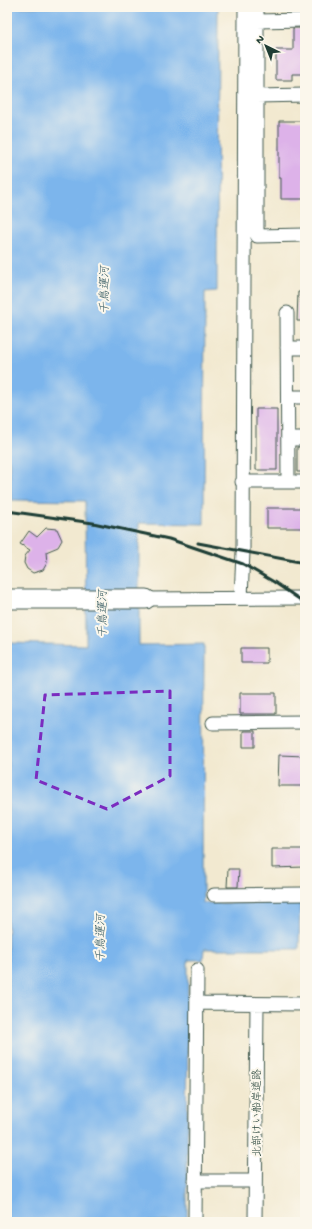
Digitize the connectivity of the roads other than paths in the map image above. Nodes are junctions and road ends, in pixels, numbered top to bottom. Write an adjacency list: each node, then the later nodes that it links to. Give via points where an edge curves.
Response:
1 (245, 7): 15 (street)
2 (257, 7): 4 (street)
3 (305, 20): 4 (street)
4 (257, 21): 6 (street)
5 (305, 95): 6 (street)
6 (257, 96): 7 (street, via 258,236)
7 (305, 236)
8 (287, 313): 9 (street)
9 (287, 348): 10 (street); 11 (street)
10 (305, 348)
11 (288, 397): 12 (street); 13 (street)
12 (305, 397)
13 (288, 439): 14 (street); 16 (street)
14 (305, 439)
15 (242, 482): 16 (street); 18 (street)
16 (288, 482): 17 (street)
17 (305, 482)
18 (241, 598): 19 (street); 21 (street)
19 (305, 598)
20 (7, 599): 21 (highway)
21 (146, 599)
22 (305, 722): 23 (street)
23 (212, 723)
24 (305, 894): 25 (street)
25 (214, 895)
26 (197, 970): 27 (street)
27 (197, 1003): 28 (street); 30 (street)
28 (257, 1004): 29 (street); 31 (street, 北部けい船岸道路)
29 (305, 1004)
30 (196, 1181): 31 (street); 32 (street)
31 (255, 1181): 33 (street, 北部けい船岸道路)
32 (195, 1222)
33 (255, 1222)

